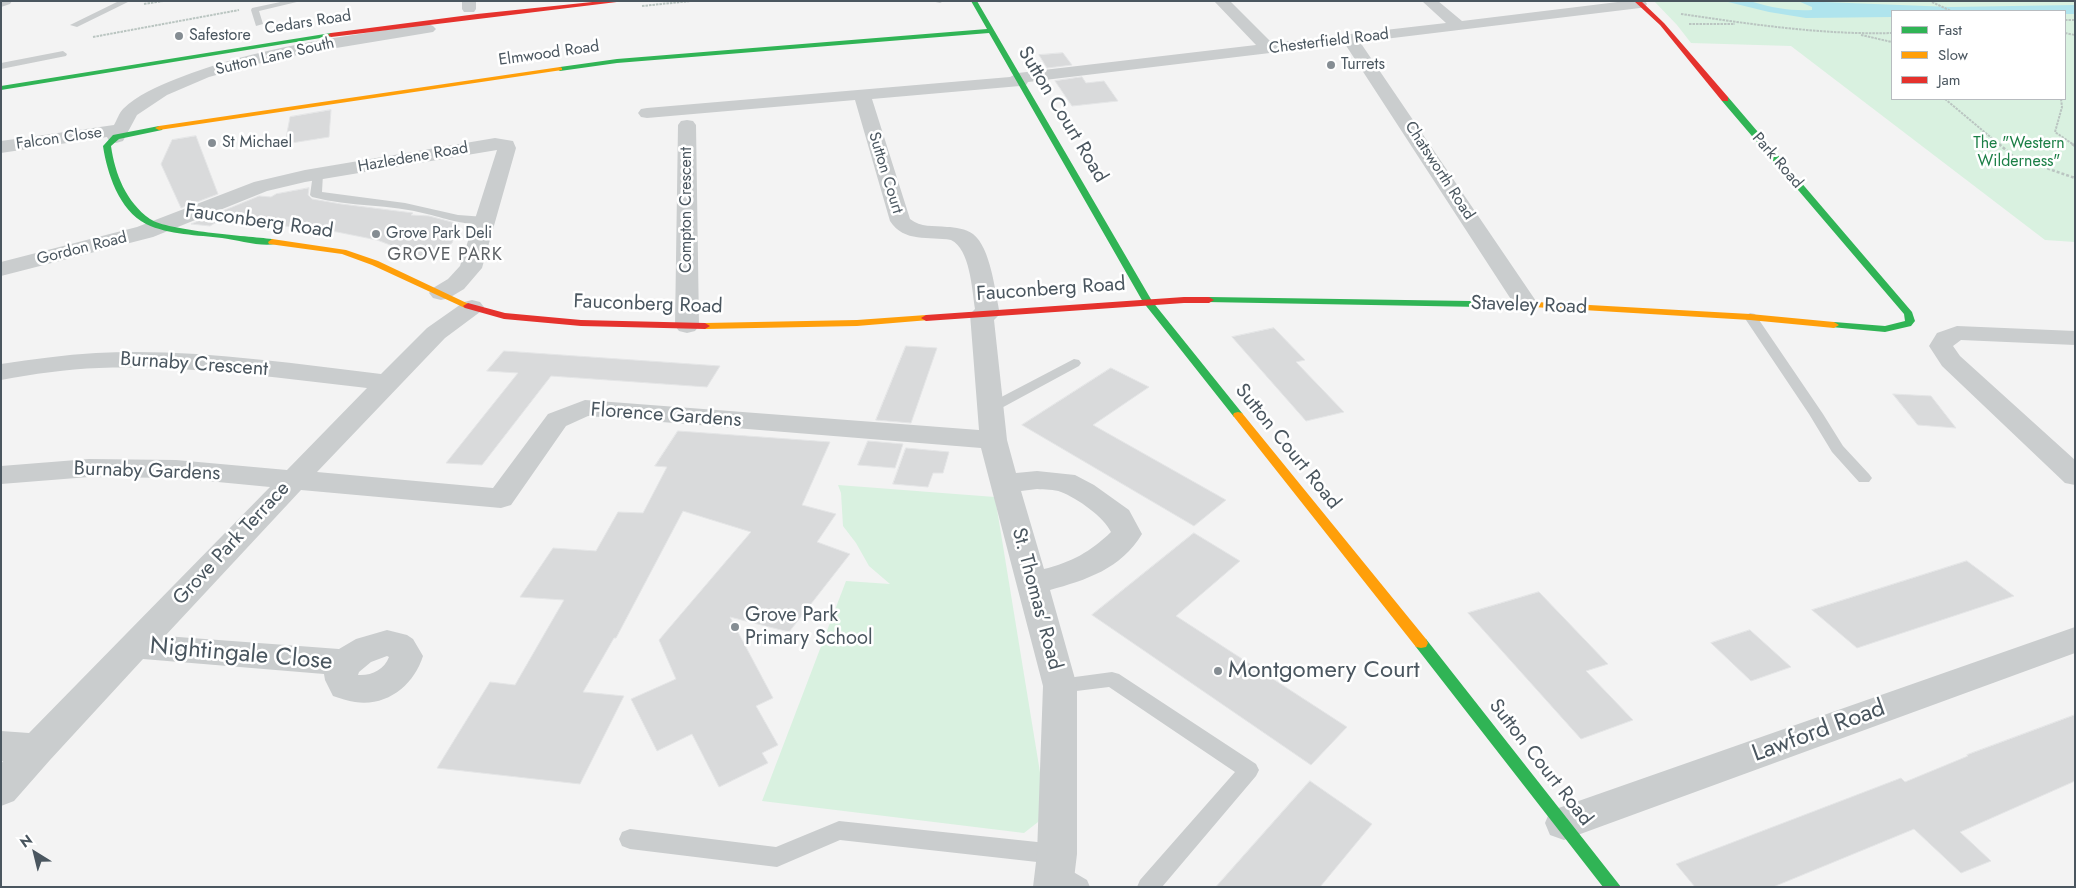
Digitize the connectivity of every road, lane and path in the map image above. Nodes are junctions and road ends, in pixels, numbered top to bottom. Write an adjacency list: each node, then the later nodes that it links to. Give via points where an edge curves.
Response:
1 (126, 1): 19 (lane)
2 (297, 1): 16 (lane, via 255,10)
3 (542, 1): 12 (main road, Cedars Road)
4 (622, 1): 33 (main road, Cedars Road, via 353,32)
5 (935, 1): 6 (lane)
6 (940, 1)
7 (974, 1): 22 (main road, Sutton Court Road)
8 (1221, 1): 28 (street)
9 (1428, 1): 20 (street)
10 (1931, 1): 14 (path)
11 (1638, 3): 20 (street, Chesterfield Road); 53 (main road, Park Road, via 1662,24 1909,314)
12 (469, 5): 32 (main road, Cedars Road)
13 (242, 9): 25 (path)
14 (1949, 10)
15 (1683, 18): 18 (path, via 1681,13)
16 (258, 24)
17 (1686, 24): 18 (path)
18 (1753, 24): 24 (path)
19 (74, 25)
20 (1458, 25): 26 (street, Chesterfield Road)
21 (428, 29): 39 (street, Sutton Lane South, via 282,52 209,71 140,105 125,118)
22 (990, 31): 31 (main road, Sutton Court Road); 39 (main road, Elmwood Road, via 617,61)
23 (1891, 32): 24 (path)
24 (1856, 34): 27 (path)
25 (89, 38)
26 (1350, 39): 28 (street, Chesterfield Road); 49 (street, Chatsworth Road)
27 (1891, 42)
28 (1268, 49): 31 (street, Chesterfield Road)
29 (63, 54): 30 (lane)
30 (1, 66)
31 (1019, 79): 34 (street, Chesterfield Road); 48 (main road, Sutton Court Road)
32 (1, 81)
33 (1, 88)
34 (862, 96): 37 (street, Chesterfield Road); 51 (street, Sutton Court, via 900,221 913,232 964,238 974,250)
35 (1946, 100): 43 (path, via 2014,157)
36 (2061, 100): 40 (path, via 2055,132)
37 (647, 113)
38 (687, 125): 54 (street, Compton Crescent)
39 (117, 134): 41 (street, Falcon Close); 45 (main road, Fauconberg Road, via 107,146 107,158 115,177 140,216)
40 (2075, 146)
41 (1, 147)
42 (318, 174): 44 (lane, via 316,195 420,208 461,220); 44 (street, Hazledene Road, via 502,144 507,148); 45 (street, Hazledene Road, via 255,188)
43 (2075, 178)
44 (486, 220): 47 (street, Hazledene Road, via 471,268 456,284)
45 (162, 226): 46 (street, Gordon Road); 47 (main road, Fauconberg Road, via 343,252)
46 (1, 269)
47 (441, 293): 50 (main road, Fauconberg Road)
48 (1148, 302): 49 (main road, Staveley Road); 51 (main road, Fauconberg Road); 74 (main road, Sutton Court Road)
49 (1526, 304): 52 (main road, Staveley Road)
50 (472, 307): 54 (main road, Fauconberg Road, via 531,319); 58 (street, Grove Park Terrace, via 436,333)
51 (985, 314): 54 (main road, Fauconberg Road, via 857,323); 59 (street, St. Thomas' Road)
52 (1750, 317): 53 (main road, Staveley Road, via 1885,328); 63 (lane, via 1837,449)
53 (1908, 324)
54 (687, 326)
55 (2075, 338): 62 (street, via 1957,333 1946,338 1941,346 1951,361)
56 (1074, 363): 59 (lane)
57 (1, 372): 58 (street, Burnaby Crescent, via 64,362 144,359)
58 (387, 382): 64 (street, Grove Park Terrace)
59 (990, 408): 60 (street, St. Thomas' Road)
60 (992, 440): 64 (street, Florence Gardens, via 585,408 557,420 501,498); 65 (street, St. Thomas' Road)
61 (1, 476): 64 (street, Burnaby Gardens, via 56,470 144,468)
62 (2075, 476)
63 (1864, 478)
64 (292, 480): 68 (street, Grove Park Terrace)
65 (1005, 484): 66 (street, St. Thomas' Road); 66 (street, via 1037,480 1065,482 1119,517 1127,534 1107,554 1078,571)
66 (1032, 584): 70 (street, St. Thomas' Road)
67 (2075, 640): 74 (street, Lawford Road)
68 (135, 646): 69 (street, Nightingale Close); 72 (street, Grove Park Terrace)
69 (346, 663)
70 (1060, 686): 76 (street, St. Thomas' Road); 78 (lane, via 1112,679 1249,770)
71 (1, 746): 72 (street)
72 (37, 749): 73 (street, Grove Park Terrace)
73 (1, 790)
74 (1564, 823): 77 (main road, Sutton Court Road)
75 (630, 839): 76 (lane, via 777,857 838,830)
76 (1061, 875)
77 (1607, 885)
78 (1148, 887)

